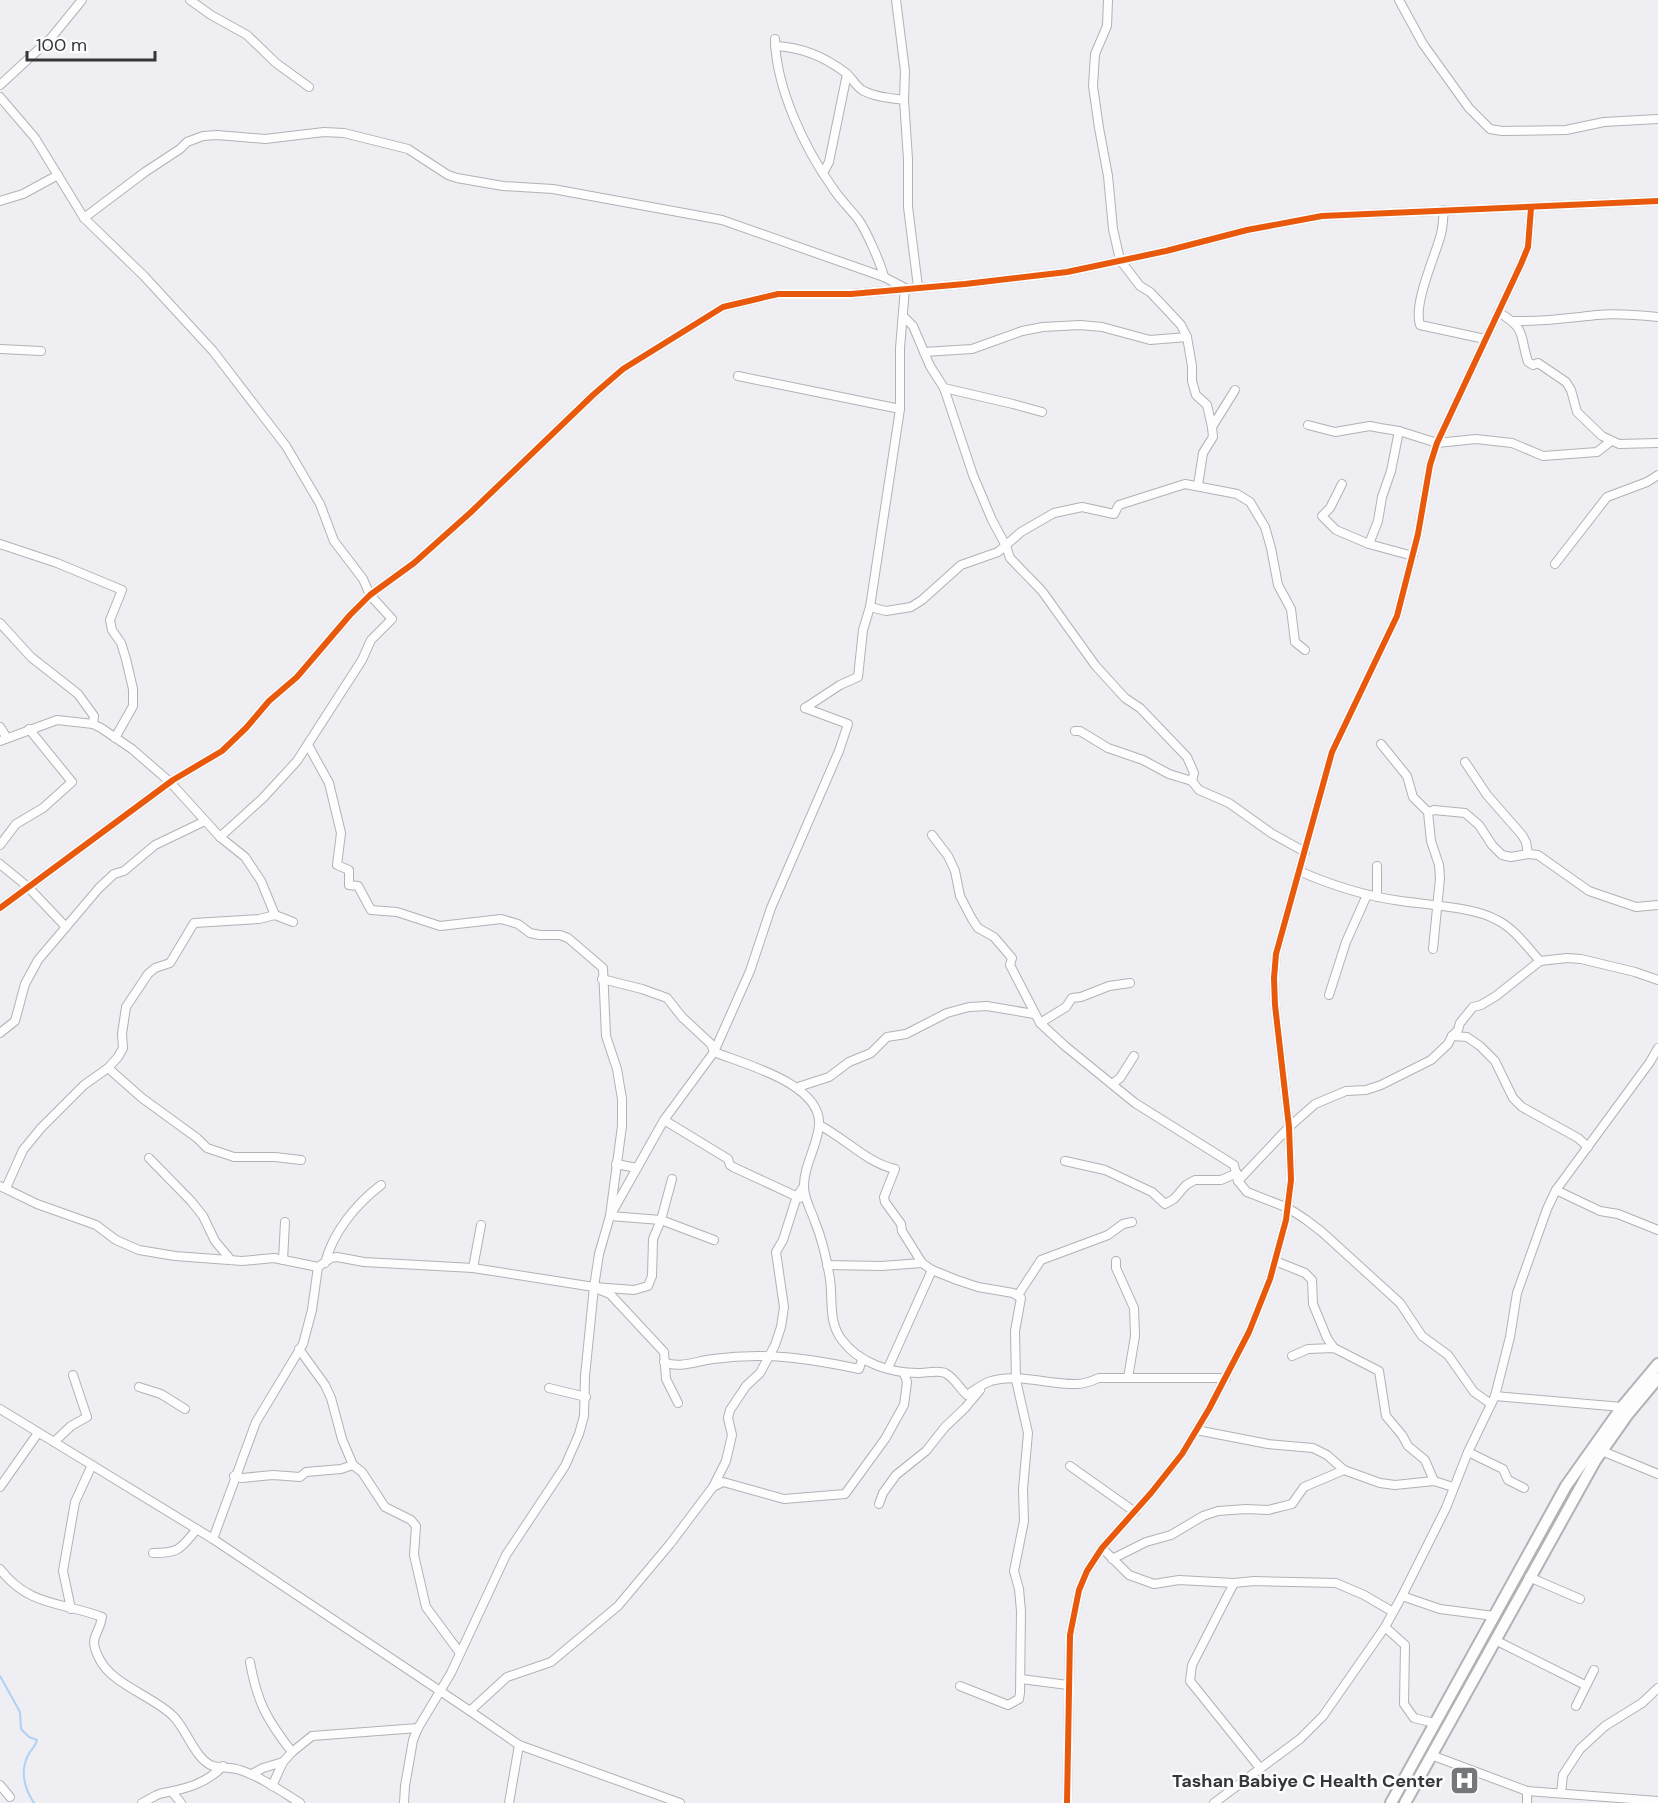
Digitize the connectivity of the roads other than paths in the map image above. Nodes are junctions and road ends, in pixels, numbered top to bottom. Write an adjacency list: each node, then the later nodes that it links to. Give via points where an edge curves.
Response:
1 (82, 0): 7 (street, via 51,38)
2 (190, 0): 8 (street, via 247,35)
3 (896, 0): 10 (street, via 905,70)
4 (1108, 0): 19 (street, via 1107,26 1095,54 1094,86)
5 (1399, 0): 11 (street, via 1429,52 1469,108 1490,129 1566,130 1604,122)
6 (847, 74): 10 (street, via 862,90); 12 (street, via 829,162); 12 (street, via 824,59 775,42 780,77 803,140)
7 (0, 85)
8 (309, 87)
9 (0, 97): 13 (street, via 35,138)
10 (904, 100): 21 (street, via 908,207)
11 (1658, 118)
12 (823, 173): 20 (street, via 862,224)
13 (58, 175): 14 (street, via 23,194); 18 (street)
14 (0, 201)
15 (1658, 201): 16 (street)
16 (1531, 208): 17 (street); 23 (street, via 1528,247)
17 (1444, 210): 19 (street, via 1322,216); 28 (street, via 1423,291 1420,325)
18 (84, 218): 20 (street, via 187,142 202,136 265,139 344,133 408,149 458,178 553,189 722,220); 51 (street, via 213,351 253,402 291,454 320,504 334,541 363,579)
19 (1120, 261): 21 (street, via 1067,272); 27 (street)
20 (884, 277): 22 (street)
21 (918, 287): 22 (street)
22 (905, 288): 24 (street); 51 (street, via 851,294 778,294 723,307 623,369 470,513 414,563)
23 (1498, 312): 26 (street); 28 (street)
24 (903, 316): 31 (street, via 913,326); 35 (street)
25 (1658, 317): 26 (street, via 1630,314)
26 (1513, 321): 40 (street, via 1522,333 1528,362 1538,363 1566,382 1577,412)
27 (1187, 337): 31 (street, via 1150,340 1102,327 1043,327 972,349); 38 (street, via 1192,381 1196,395 1207,405)
28 (1485, 339): 41 (street)
29 (0, 349): 30 (street)
30 (40, 351)
31 (924, 352): 33 (street)
32 (738, 376): 35 (street)
33 (944, 388): 36 (street); 48 (street, via 973,475)
34 (1235, 390): 38 (street)
35 (900, 409): 52 (street)
36 (1042, 412)
37 (1308, 425): 39 (street, via 1335,432 1370,426)
38 (1212, 427): 45 (street, via 1213,437 1203,453)
39 (1399, 431): 41 (street); 47 (street)
40 (1611, 441): 41 (street, via 1597,452 1543,456 1512,442 1476,439); 42 (street)
41 (1437, 443): 49 (street)
42 (1658, 443)
43 (1658, 475): 50 (street, via 1607,497)
44 (1342, 484): 47 (street, via 1323,516 1336,530)
45 (1197, 485): 48 (street, via 1185,484 1135,499 1119,505 1114,514 1082,507 1054,513 1021,532); 54 (street, via 1237,494 1250,502 1265,527 1278,585 1291,609 1295,642)
46 (0, 544): 59 (street, via 122,590 110,620 126,659 133,706)
47 (1369, 544): 49 (street)
48 (1006, 546): 52 (street, via 961,565 910,607); 64 (street, via 1010,558 1042,591 1095,665 1187,757 1194,773)
49 (1413, 556): 71 (street, via 1397,616 1332,752)
50 (1556, 564)
51 (370, 595): 62 (street, via 392,619 371,640); 65 (street, via 297,677 222,751)
52 (870, 607): 96 (street, via 862,630 858,677 805,708 848,724)
53 (0, 623): 55 (street, via 31,657 78,694 94,716)
54 (1305, 650)
55 (93, 724): 57 (street, via 57,720); 59 (street)
56 (0, 727): 60 (street)
57 (29, 729): 60 (street); 70 (street, via 72,782 43,808 16,824)
58 (1076, 731): 64 (street)
59 (116, 738): 65 (street)
60 (4, 739)
61 (1381, 744): 66 (street, via 1407,776 1413,797)
62 (308, 745): 69 (street, via 263,798); 87 (street, via 329,783 341,833 337,865 349,870 350,885 358,886 371,910 397,912 440,926 501,919 530,933 560,935 603,968)
63 (1465, 762): 72 (street, via 1522,835)
64 (1192, 781): 71 (street, via 1199,790 1229,803)
65 (170, 782): 67 (street); 76 (street)
66 (1428, 812): 72 (street, via 1465,813 1502,855); 80 (street, via 1439,865)
67 (205, 821): 69 (street); 84 (street, via 155,845 124,871 114,874)
68 (932, 835): 91 (street, via 948,856 972,920 1012,958 1010,965)
69 (220, 837): 82 (street, via 254,869)
70 (0, 845)
71 (1305, 852): 75 (street)
72 (1528, 854): 79 (street, via 1538,855 1589,891 1636,907)
73 (0, 864): 76 (street)
74 (1377, 866): 78 (street)
75 (1299, 871): 77 (street); 104 (street, via 1276,954 1274,978)
76 (28, 887): 81 (street); 84 (street)
77 (1367, 896): 78 (street); 90 (street, via 1346,942)
78 (1377, 897): 80 (street)
79 (1658, 905)
80 (1438, 906): 85 (street); 86 (street, via 1498,920)
81 (0, 908)
82 (275, 915): 83 (street); 99 (street, via 194,923 170,963 155,968 126,1007 123,1048)
83 (292, 922)
84 (66, 927): 93 (street, via 30,972 15,1021)
85 (1433, 949)
86 (1540, 961): 88 (street, via 1581,959); 94 (street, via 1496,996 1473,1007)
87 (602, 979): 96 (street, via 667,998); 109 (street, via 606,1036 622,1099)
88 (1658, 980)
89 (1130, 984): 92 (street, via 1072,998 1066,1007)
90 (1329, 995)
91 (1034, 1014): 92 (street); 101 (street, via 987,1006 947,1013 906,1034 886,1037 871,1053 849,1062 829,1077)
92 (1040, 1023): 100 (street)
93 (0, 1033)
94 (1452, 1036): 104 (street, via 1431,1060 1381,1085 1330,1096 1314,1104); 105 (street, via 1467,1038 1495,1061 1513,1098 1522,1107)
95 (1658, 1048): 98 (street)
96 (714, 1052): 101 (street); 102 (street)
97 (1134, 1056): 100 (street)
98 (1654, 1061): 105 (street)
99 (108, 1068): 107 (street, via 207,1148 234,1157); 115 (street, via 84,1084 41,1128 23,1150)
100 (1112, 1084): 111 (street, via 1183,1135 1234,1165)
101 (798, 1087): 103 (street, via 814,1107)
102 (664, 1120): 110 (street); 117 (street, via 728,1159 733,1167)
103 (819, 1125): 114 (street); 131 (street, via 869,1159 895,1169 885,1202)
104 (1289, 1127): 111 (street); 119 (street)
105 (1588, 1147): 116 (street)
106 (149, 1158): 127 (street, via 191,1201)
107 (301, 1160)
108 (1065, 1161): 111 (street, via 1105,1170 1152,1192 1165,1204 1195,1180)
109 (616, 1164): 110 (street); 120 (street)
110 (637, 1168): 120 (street)
111 (1237, 1177): 119 (street, via 1247,1192)
112 (672, 1179): 121 (street)
113 (381, 1185): 132 (street, via 357,1206)
114 (804, 1186): 117 (street); 118 (street)
115 (3, 1187): 127 (street, via 96,1225 139,1250)
116 (1556, 1190): 125 (street, via 1600,1211); 156 (street, via 1517,1293)
117 (797, 1196): 118 (street); 140 (street, via 776,1252 784,1307)
118 (806, 1203): 133 (street, via 816,1223)
119 (1288, 1208): 130 (street); 156 (street, via 1322,1232 1400,1303 1422,1336 1448,1355 1474,1392)
120 (610, 1216): 121 (street); 136 (street)
121 (661, 1221): 126 (street); 136 (street, via 653,1239 648,1286 634,1290)
122 (285, 1222): 128 (street)
123 (1132, 1222): 137 (street, via 1041,1260)
124 (481, 1225): 134 (street)
125 (1658, 1230)
126 (714, 1240)
127 (231, 1260): 128 (street)
128 (283, 1260): 132 (street)
129 (1116, 1261): 148 (street, via 1134,1308 1135,1336)
130 (1275, 1261): 138 (street, via 1305,1273 1312,1280 1313,1304); 149 (street, via 1249,1332)
131 (922, 1263): 133 (street); 135 (street)
132 (321, 1265): 134 (street, via 337,1257); 139 (street)
133 (827, 1265): 142 (street, via 835,1327 840,1339)
134 (473, 1268): 136 (street)
135 (932, 1270): 137 (street, via 978,1287); 145 (street)
136 (594, 1287): 143 (street, via 610,1294 658,1345 664,1352); 155 (street)
137 (1018, 1295): 151 (street, via 1021,1298 1015,1331)
138 (1334, 1348): 141 (street, via 1308,1349); 172 (street, via 1379,1371 1386,1416 1408,1446 1425,1460)
139 (299, 1349): 167 (street, via 325,1385); 171 (street, via 256,1422)
140 (770, 1355): 142 (street, via 860,1369); 143 (street, via 717,1358 674,1367); 174 (street, via 730,1410 732,1435 726,1461)
141 (1292, 1356)
142 (862, 1360): 145 (street)
143 (664, 1362): 157 (street, via 666,1379)
144 (1658, 1364): 158 (street)
145 (888, 1368): 146 (street)
146 (904, 1373): 152 (street, via 942,1372 953,1377 967,1395); 174 (street, via 904,1405 845,1494 784,1499 723,1482)
147 (73, 1375): 163 (street, via 87,1417)
148 (1128, 1378): 149 (street); 151 (street, via 1099,1378 1075,1385)
149 (1226, 1378): 161 (street)
150 (1658, 1378): 164 (street)
151 (1016, 1380): 152 (street, via 989,1381); 197 (street, via 1028,1434 1024,1521 1014,1571 1021,1611)
152 (983, 1386): 177 (street, via 926,1451 896,1475)
153 (139, 1387): 160 (street, via 161,1394)
154 (549, 1388): 155 (street)
155 (586, 1397): 194 (street, via 582,1425 565,1466 506,1555)
156 (1493, 1400): 158 (street); 165 (street)
157 (678, 1403)
158 (1622, 1407): 191 (street, via 1566,1486)
159 (0, 1409): 162 (street)
160 (185, 1409)
161 (1196, 1430): 169 (street, via 1246,1441 1313,1448); 178 (street, via 1182,1454)
162 (38, 1432): 163 (street); 173 (street)
163 (54, 1442): 166 (street)
164 (1602, 1450): 170 (street); 185 (street)
165 (1468, 1452): 175 (street); 176 (street, via 1503,1469 1508,1480)
166 (92, 1465): 179 (street); 189 (street, via 75,1503 63,1571)
167 (353, 1465): 171 (street, via 306,1472 300,1477); 194 (street, via 385,1507 416,1526 414,1555 426,1607)
168 (1070, 1466): 178 (street)
169 (1344, 1470): 172 (street, via 1395,1485); 183 (street, via 1304,1487 1292,1504 1268,1510 1218,1511)
170 (1658, 1474)
171 (234, 1476): 180 (street)
172 (1434, 1481): 175 (street)
173 (0, 1487)
174 (713, 1487): 204 (street, via 618,1606 551,1662 507,1677)
175 (1453, 1487): 187 (street)
176 (1524, 1488)
177 (879, 1504)
178 (1135, 1512): 181 (street)
179 (197, 1529): 180 (street); 182 (street, via 175,1552)
180 (213, 1539): 202 (street)
181 (1102, 1548): 183 (street); 198 (street, via 1079,1590 1070,1635)
182 (153, 1553)
183 (1112, 1559): 186 (street, via 1129,1575 1154,1584 1179,1580)
184 (0, 1569): 189 (street, via 38,1600)
185 (1529, 1577): 188 (street); 193 (street)
186 (1234, 1583): 190 (street, via 1336,1583); 212 (street, via 1192,1665 1190,1681)
187 (1402, 1596): 190 (street); 191 (street, via 1440,1609)
188 (1580, 1599)
189 (71, 1609): 211 (street, via 102,1617 93,1637 100,1660 109,1672 172,1715 204,1760 212,1766)
190 (1393, 1612): 192 (street)
191 (1494, 1616): 205 (street)
192 (1385, 1627): 205 (street, via 1405,1645 1404,1704 1414,1718); 212 (street, via 1323,1716)
193 (1495, 1640): 199 (street); 209 (street)
194 (460, 1653): 202 (street)
195 (250, 1662): 208 (street, via 263,1711)
196 (1594, 1670): 199 (street)
197 (1021, 1679): 198 (street); 200 (street, via 1019,1699 1008,1705)
198 (1068, 1685): 230 (street)
199 (1585, 1685): 203 (street)
200 (960, 1686)
201 (1658, 1688): 218 (street, via 1580,1749 1563,1775)
202 (440, 1692): 204 (street); 206 (street)
203 (1576, 1706)
204 (470, 1711): 207 (street)
205 (1434, 1723): 232 (street)
206 (418, 1728): 208 (street, via 312,1736); 226 (street)
207 (519, 1745): 219 (street); 227 (street)
208 (292, 1752): 210 (street)
209 (1431, 1755): 216 (street); 233 (street)
210 (283, 1762): 213 (street); 215 (street)
211 (223, 1766): 213 (street); 217 (street, via 202,1782)
212 (1260, 1768): 231 (street)
213 (252, 1774): 215 (street)
214 (0, 1785): 220 (street)
215 (272, 1786): 225 (street)
216 (1527, 1791): 218 (street); 234 (street)
217 (173, 1792): 223 (street); 224 (street)
218 (1561, 1793): 221 (street)
219 (654, 1794): 228 (street); 229 (street)
220 (10, 1797)
221 (1644, 1801): 222 (street)
222 (1658, 1801)
223 (142, 1803)
224 (181, 1803)
225 (300, 1803)
226 (404, 1803)
227 (509, 1803)
228 (651, 1803)
229 (680, 1803)
230 (1067, 1803)
231 (1214, 1803)
232 (1391, 1803)
233 (1405, 1803)
234 (1527, 1803)

